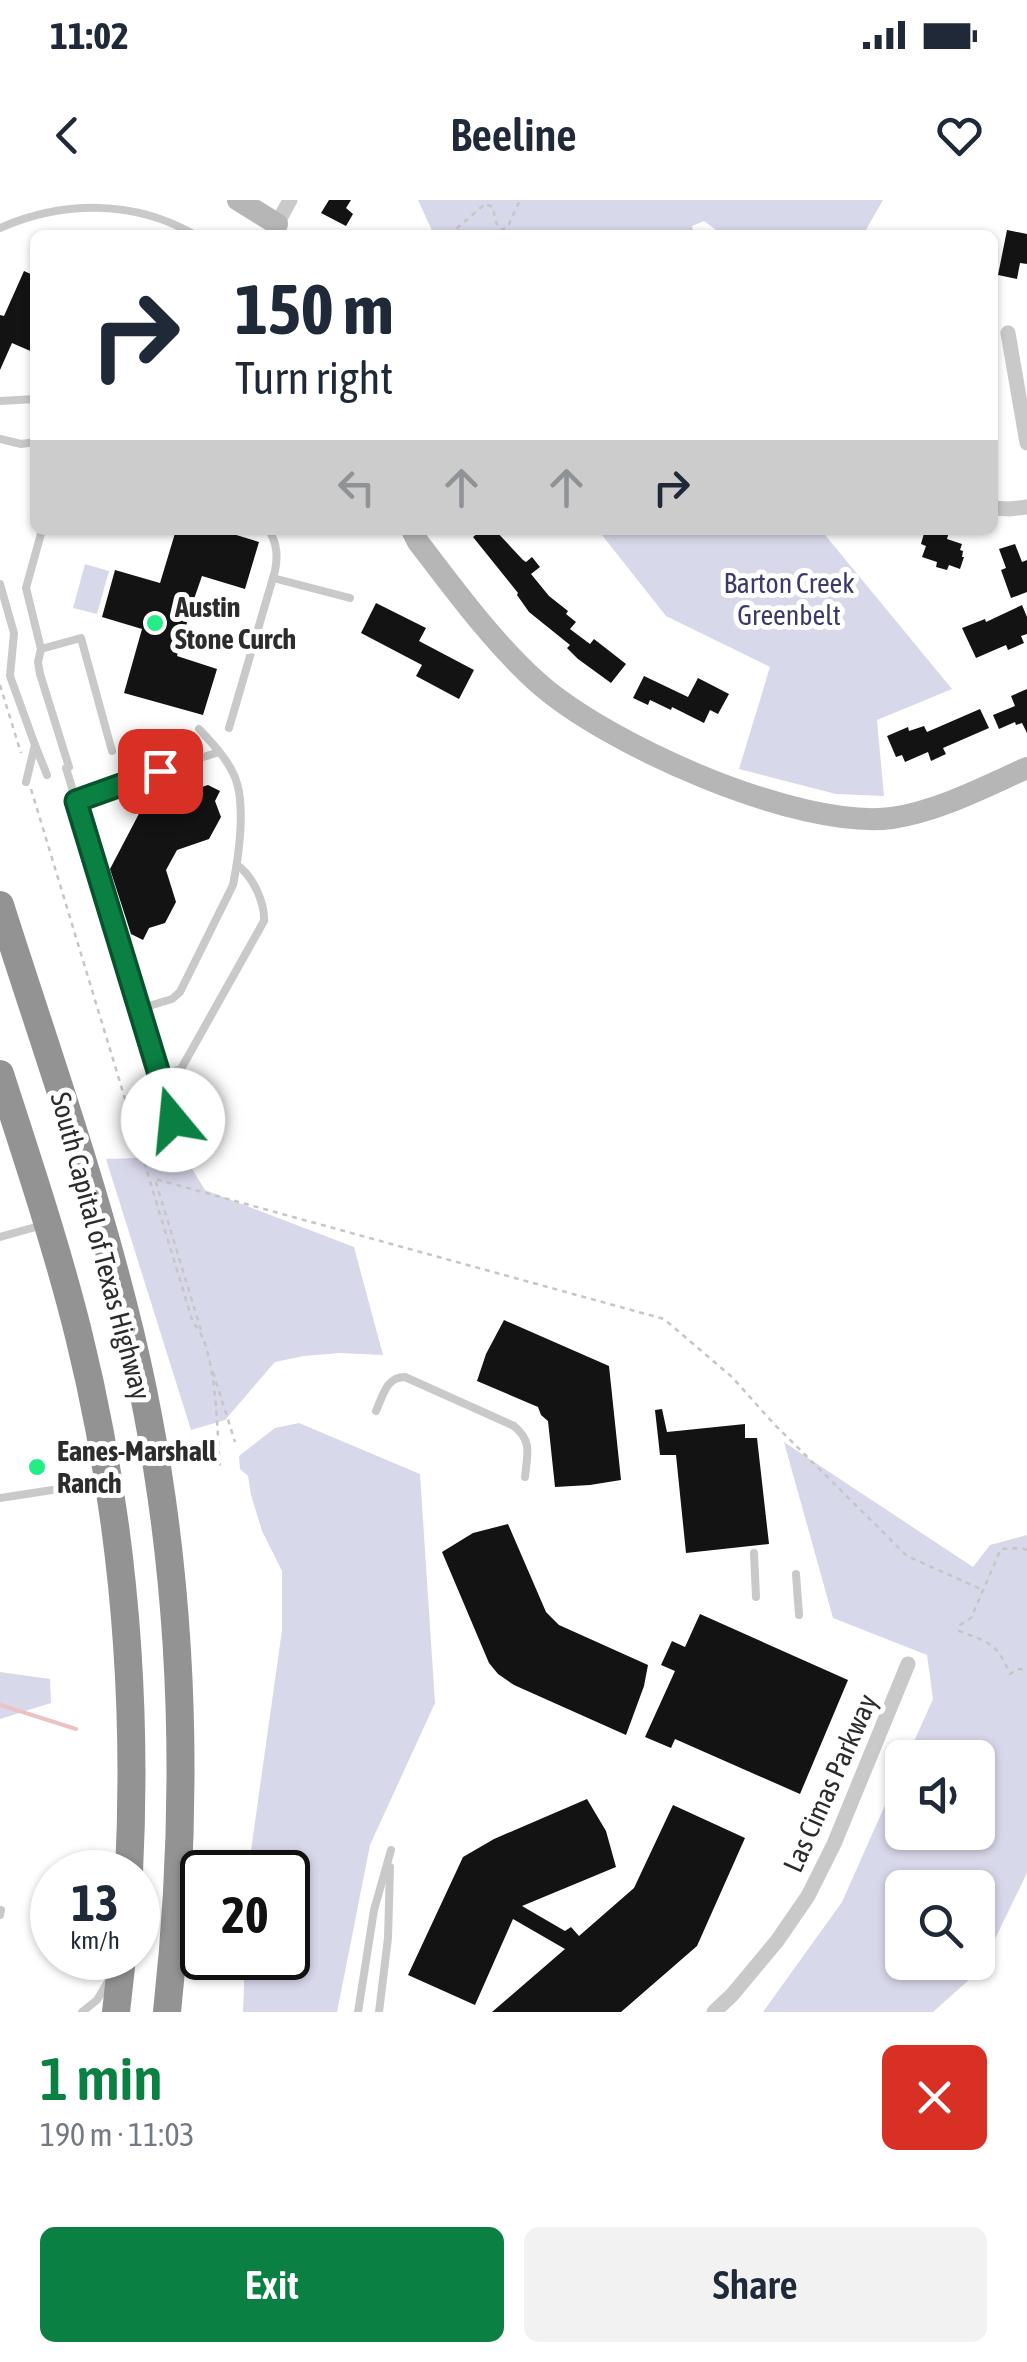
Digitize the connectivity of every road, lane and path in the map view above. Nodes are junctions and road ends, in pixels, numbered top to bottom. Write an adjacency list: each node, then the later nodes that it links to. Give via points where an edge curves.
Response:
1 (47, 200): 6 (lane)
2 (238, 200): 9 (street)
3 (268, 200): 9 (street)
4 (290, 200): 9 (street)
5 (520, 200): 11 (path)
6 (50, 210): 7 (lane); 8 (lane, via 125,205)
7 (0, 228)
8 (187, 230)
9 (280, 230)
10 (455, 230): 12 (path, via 485,204 493,207)
11 (502, 230)
12 (502, 230)
13 (1008, 332): 18 (street)
14 (30, 399): 15 (lane)
15 (0, 401)
16 (0, 439): 17 (lane)
17 (30, 443)
18 (1027, 443)
19 (1027, 507): 20 (street)
20 (998, 508)
21 (41, 535): 27 (lane, via 26,588)
22 (272, 535): 24 (lane, via 278,555)
23 (414, 535): 34 (street, via 500,646 539,684 638,748 707,778 791,806 889,818 955,800)
24 (273, 578): 26 (lane); 30 (lane)
25 (0, 584): 31 (lane, via 14,633 10,676)
26 (350, 598)
27 (42, 649): 32 (lane, via 81,638); 37 (lane, via 40,674)
28 (0, 685): 36 (path)
29 (198, 728): 33 (lane)
30 (229, 728)
31 (36, 745): 35 (lane); 36 (lane)
32 (112, 751)
33 (219, 752): 37 (lane); 38 (lane, via 239,792)
34 (1027, 768)
35 (48, 775)
36 (27, 779): 46 (path, via 193,1322)
37 (76, 801): 40 (lane)
38 (237, 866): 40 (lane, via 180,992); 42 (lane, via 248,872 264,921 181,1069)
39 (0, 905): 67 (highway, South Capital of Texas Highway, via 124,1304 161,1493 182,1744)
40 (139, 1009): 42 (lane)
41 (0, 1074): 44 (highway, South Capital of Texas Highway)
42 (159, 1075): 43 (lane)
43 (173, 1120)
44 (48, 1224): 45 (lane); 52 (highway, South Capital of Texas Highway, via 80,1339)
45 (0, 1237)
46 (201, 1330): 47 (path); 57 (path, via 155,1179 664,1319 732,1377 908,1556)
47 (211, 1364): 49 (path); 50 (path)
48 (376, 1411): 51 (lane, via 389,1382 404,1377 514,1426 528,1442)
49 (234, 1442)
50 (220, 1468)
51 (525, 1476)
52 (108, 1482): 53 (lane); 62 (highway, South Capital of Texas Highway, via 128,1654)
53 (0, 1498)
54 (1027, 1550): 57 (path, via 1002,1549)
55 (754, 1553): 58 (lane)
56 (796, 1574): 59 (lane)
57 (983, 1590): 61 (path, via 959,1631 992,1644 1010,1674)
58 (756, 1597)
59 (798, 1615)
60 (908, 1664): 70 (street, Las Cimas Parkway, via 808,1896)
61 (1027, 1670)
62 (130, 1850)
63 (109, 1980): 65 (lane)
64 (119, 1980): 66 (highway)
65 (82, 2012)
66 (116, 2012)
67 (167, 2012)
68 (358, 2012): 69 (lane, via 391,1850)
69 (379, 2012)
70 (714, 2012)

